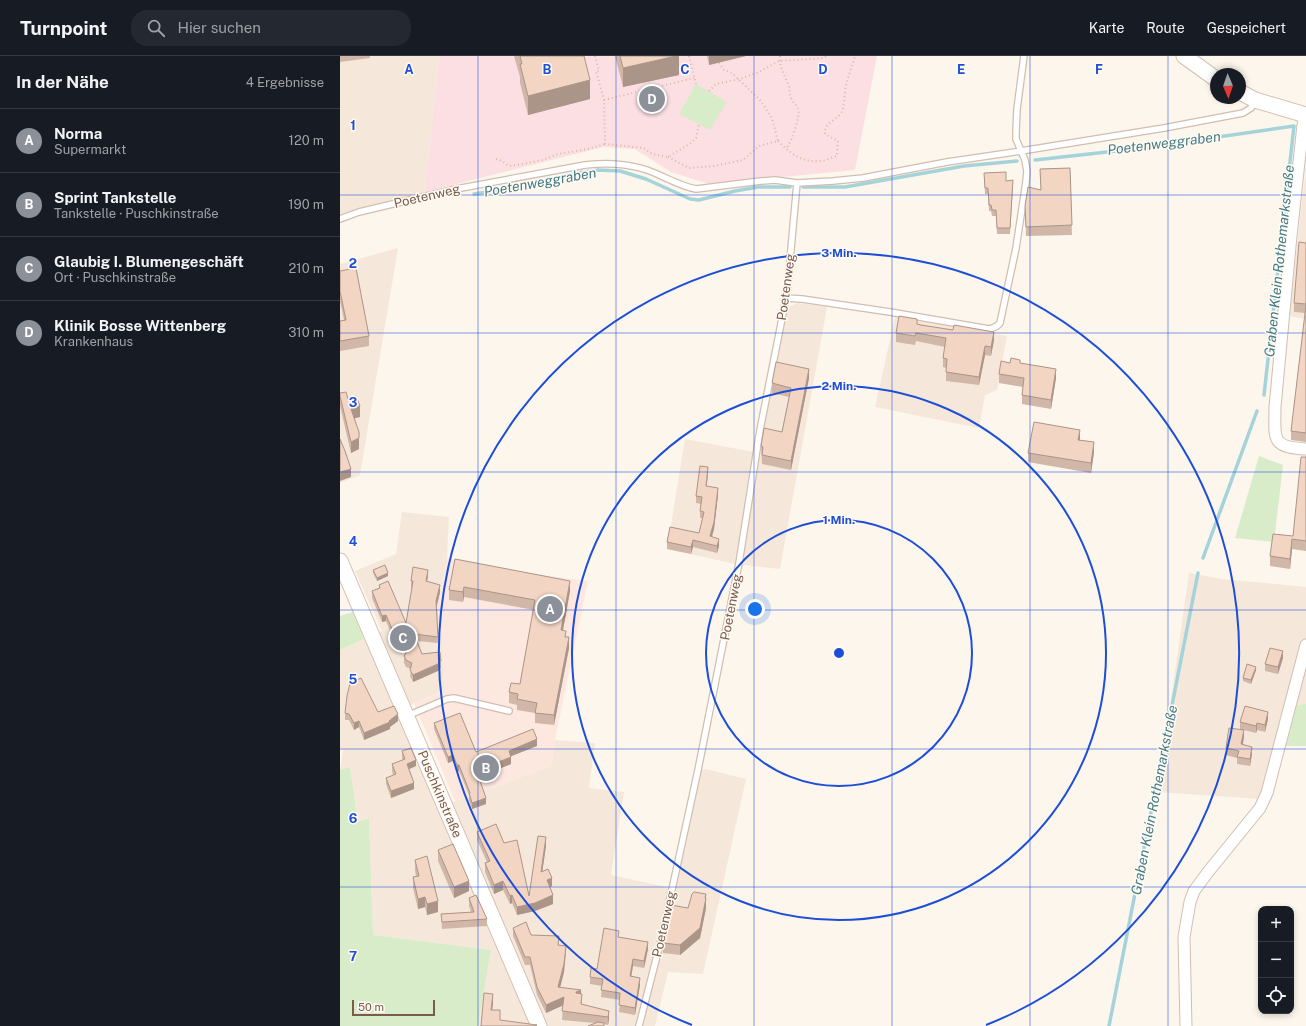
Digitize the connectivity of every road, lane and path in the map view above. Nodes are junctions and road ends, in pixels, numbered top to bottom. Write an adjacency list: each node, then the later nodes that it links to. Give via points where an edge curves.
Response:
1 (595, 56): 16 (path, via 599,71 596,71)
2 (689, 56): 11 (path)
3 (780, 56): 8 (path)
4 (827, 56): 8 (path)
5 (855, 56): 22 (path, via 846,85 842,112 827,124 825,129 825,134 838,141 837,156 822,161 803,160 790,154)
6 (1024, 56): 23 (lane, via 1016,132 1016,139)
7 (1184, 56): 10 (main road)
8 (780, 61): 12 (path); 22 (path, via 790,87 790,96 798,108 790,144)
9 (719, 63): 12 (path, via 724,70)
10 (1210, 75)
11 (694, 78): 13 (path); 16 (path)
12 (740, 79): 14 (path, via 716,84); 20 (path, via 760,100 772,118)
13 (696, 84)
14 (709, 91)
15 (1246, 95): 17 (main road)
16 (604, 100): 21 (path)
17 (1255, 100): 18 (main road); 23 (lane, Poetenweg, via 1252,108 1243,113)
18 (1306, 115): 29 (street, via 1291,236 1275,428 1279,443 1286,447)
19 (699, 124): 24 (path, via 696,138)
20 (778, 141): 22 (path); 24 (path, via 759,146 743,160 714,166 689,168)
21 (605, 144): 24 (path, via 644,148 652,154); 25 (path, via 517,165 509,166)
22 (786, 149)
23 (1022, 151): 26 (lane, Poetenweg, via 863,178); 28 (lane, via 1026,171 1021,218 1000,323 995,328)
24 (668, 157)
25 (496, 159)
26 (797, 183): 27 (lane, Poetenweg, via 761,180 696,190 628,165 607,163 456,189 359,212); 28 (lane, Poetenweg)
27 (340, 219)
28 (786, 298): 35 (lane, Poetenweg, via 706,729 661,940)
29 (1306, 448)
30 (340, 561): 33 (main road, Puschkinstraße)
31 (1306, 645): 36 (street, via 1264,801 1194,891 1190,902 1184,938)
32 (509, 711): 33 (lane, via 454,698)
33 (406, 716): 34 (main road, Puschkinstraße)
34 (539, 1026)
35 (639, 1026)
36 (1186, 1026)

